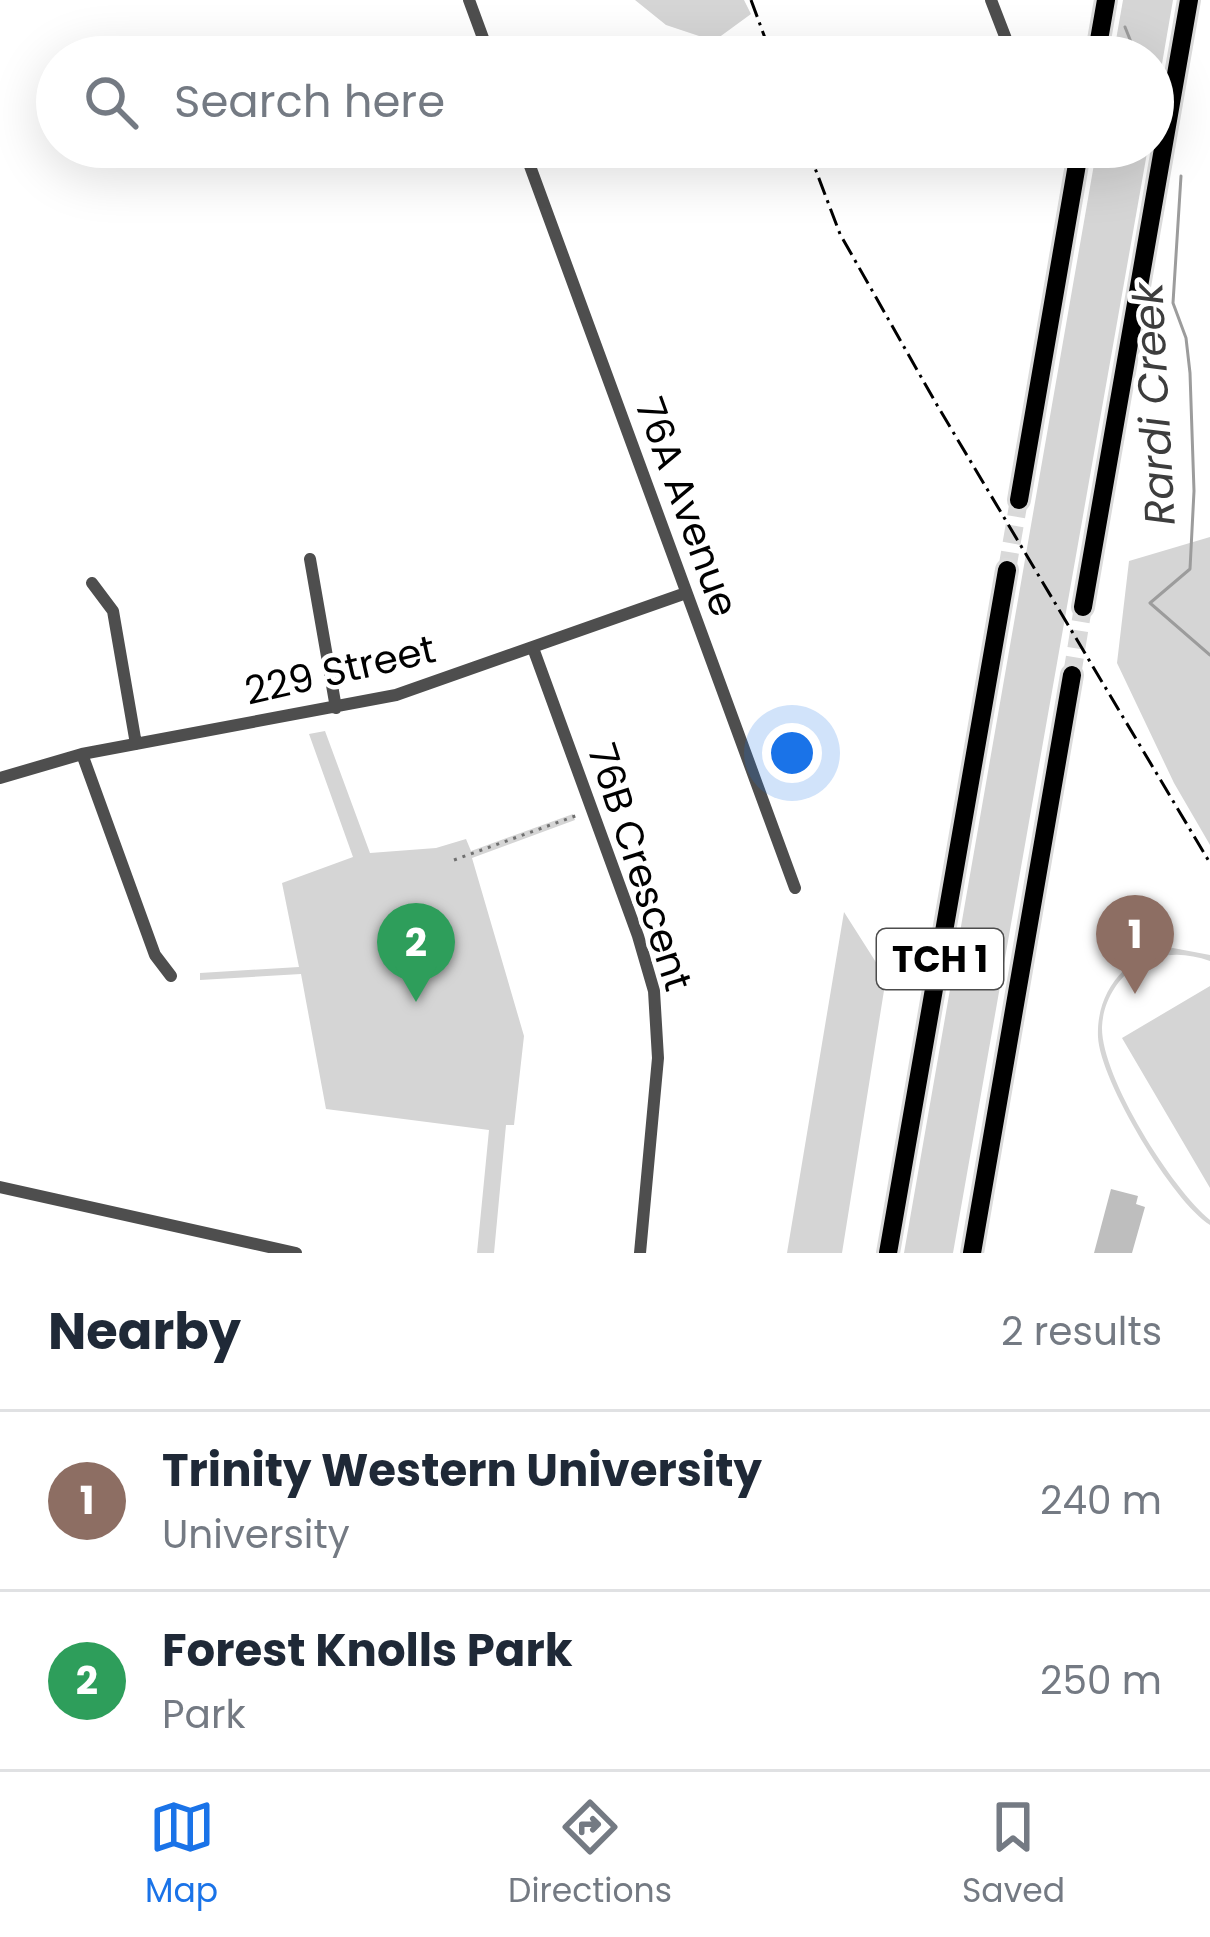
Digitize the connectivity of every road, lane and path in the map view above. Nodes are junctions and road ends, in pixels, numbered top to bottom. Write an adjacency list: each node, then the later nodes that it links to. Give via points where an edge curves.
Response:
1 (469, 0): 7 (street)
2 (991, 0): 8 (street)
3 (1097, 0): 9 (highway)
4 (1106, 0): 10 (highway)
5 (1189, 0): 11 (highway)
6 (1200, 0): 12 (highway)
7 (482, 36)
8 (1004, 36)
9 (1096, 36)
10 (1099, 36)
11 (1174, 85)
12 (1174, 104)
13 (531, 168): 20 (street, 76A Avenue)
14 (1076, 168): 16 (highway)
15 (1160, 168): 21 (highway)
16 (1019, 500)
17 (310, 560): 24 (street)
18 (1007, 570): 35 (highway, TCH 1)
19 (92, 583): 25 (street, via 113,611)
20 (686, 593): 22 (street, 229 Street); 30 (street, 76A Avenue)
21 (1084, 607)
22 (533, 648): 24 (street, 229 Street); 28 (street, 76B Crescent)
23 (1072, 675): 36 (highway, TCH 1)
24 (336, 709): 25 (street, 229 Street)
25 (136, 744): 26 (street, 229 Street)
26 (82, 754): 27 (street, 229 Street); 31 (street, via 154,955)
27 (0, 778)
28 (592, 810): 29 (path); 34 (street, 76B Crescent, via 658,1016)
29 (454, 860)
30 (795, 888)
31 (171, 976)
32 (0, 1187): 33 (street)
33 (296, 1253)
34 (640, 1253)
35 (888, 1253)
36 (972, 1253)

